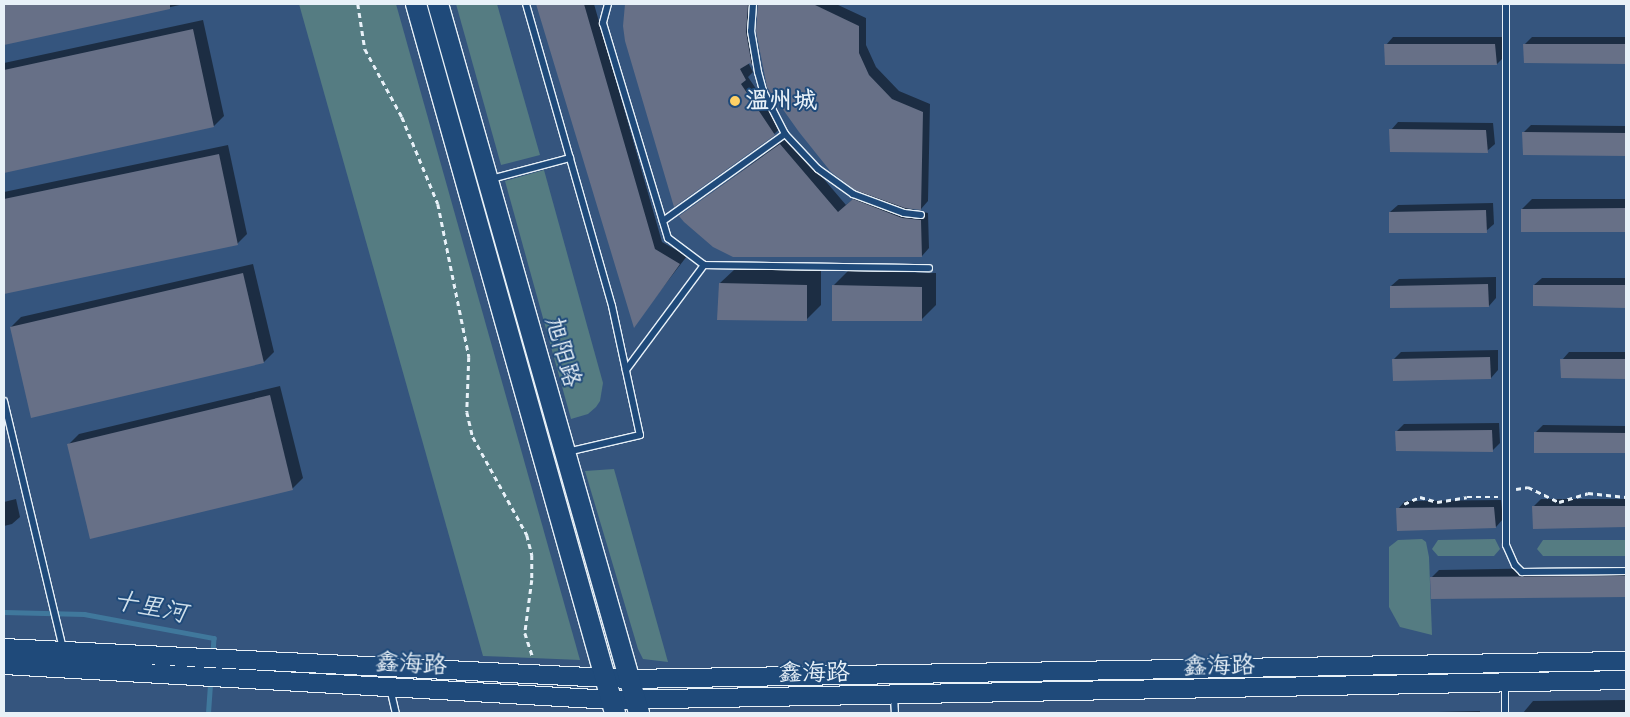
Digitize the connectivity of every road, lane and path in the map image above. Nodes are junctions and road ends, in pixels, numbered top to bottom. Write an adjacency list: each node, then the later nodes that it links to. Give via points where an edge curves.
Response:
1 (358, 4): 21 (path, via 364,49 402,117 438,204 468,357 467,412 474,437 527,535 532,555 525,633 531,658)
2 (416, 4): 24 (main road, 旭阳路)
3 (438, 4): 10 (main road, 旭阳路)
4 (526, 4): 9 (lane)
5 (608, 4): 12 (lane, via 603,23)
6 (753, 4): 8 (lane, via 751,31 758,72 763,91)
7 (1506, 4): 18 (lane, via 1506,546 1522,572)
8 (785, 134): 11 (lane, via 818,169 853,194 896,210); 12 (lane)
9 (570, 158): 10 (lane); 15 (lane, via 612,306)
10 (488, 180): 17 (main road, 旭阳路)
11 (921, 215)
12 (663, 221): 13 (lane, via 668,238)
13 (704, 264): 14 (lane); 15 (lane)
14 (929, 268)
15 (626, 370): 17 (lane, via 640,435)
16 (4, 402): 20 (lane)
17 (565, 452): 25 (main road, 旭阳路)
18 (1626, 571)
19 (4, 648): 20 (street, 鑫海路)
20 (63, 651): 23 (street, 鑫海路); 24 (street, 鑫海路); 28 (street, 鑫海路, via 193,675)
21 (538, 660)
22 (1626, 662): 25 (street, 鑫海路)
23 (4, 664)
24 (606, 678): 25 (street, 鑫海路); 30 (main road, 旭阳路)
25 (630, 679): 31 (main road, 旭阳路)
26 (1626, 680): 27 (street, 鑫海路)
27 (1504, 684): 29 (street, 鑫海路); 34 (lane)
28 (389, 687): 30 (street, 鑫海路); 32 (lane)
29 (894, 695): 31 (street, 鑫海路); 33 (lane)
30 (614, 707): 31 (street, 鑫海路)
31 (637, 707)
32 (396, 713)
33 (894, 713)
34 (1505, 713)

